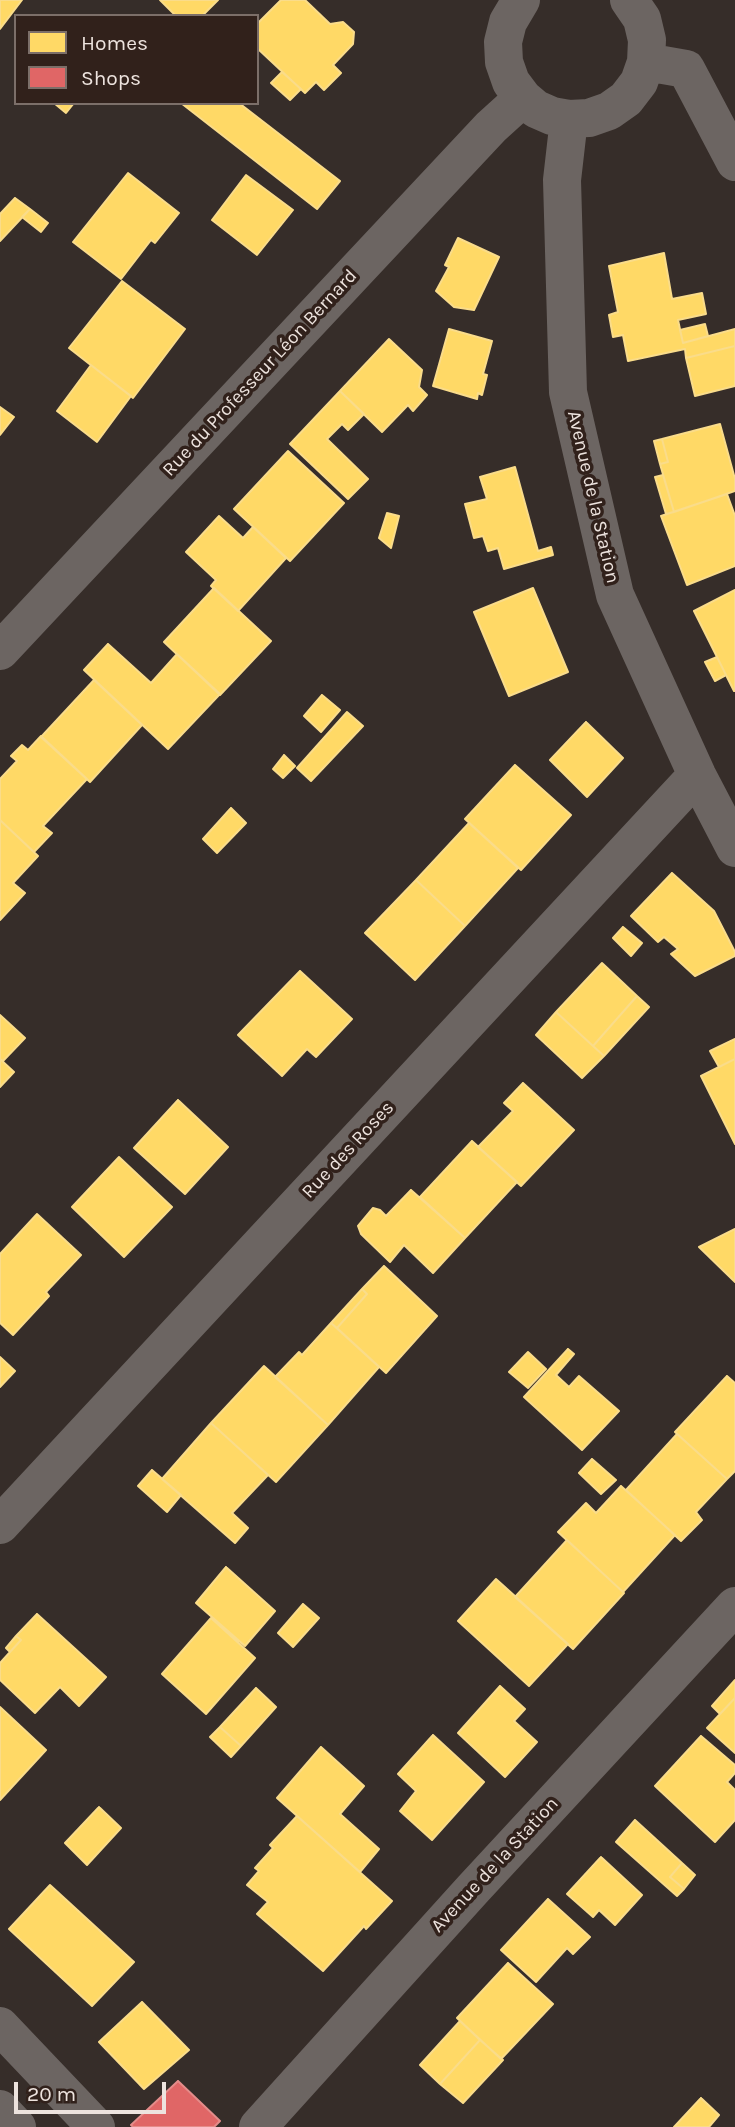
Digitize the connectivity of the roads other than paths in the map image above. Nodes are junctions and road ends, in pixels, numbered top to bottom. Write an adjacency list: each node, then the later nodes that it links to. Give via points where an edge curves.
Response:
1 (630, 0): 3 (street, via 642,19)
2 (516, 1): 4 (street, via 503,42 504,62)
3 (646, 62): 5 (street, via 626,99 609,111); 6 (street, via 686,69)
4 (523, 98): 5 (street, via 536,109); 7 (street, Rue du Professeur Léon Bernard)
5 (569, 120): 8 (street, Avenue de la Station, via 562,180 568,392 615,595)
6 (735, 162)
7 (0, 651)
8 (697, 775): 9 (street, Avenue de la Station); 10 (street, Rue des Roses)
9 (735, 848)
10 (0, 1525)
11 (735, 1606): 16 (street, Avenue de la Station)
12 (0, 2026): 15 (street)
13 (0, 2109): 14 (street)
14 (17, 2127)
15 (96, 2127)
16 (258, 2127)

